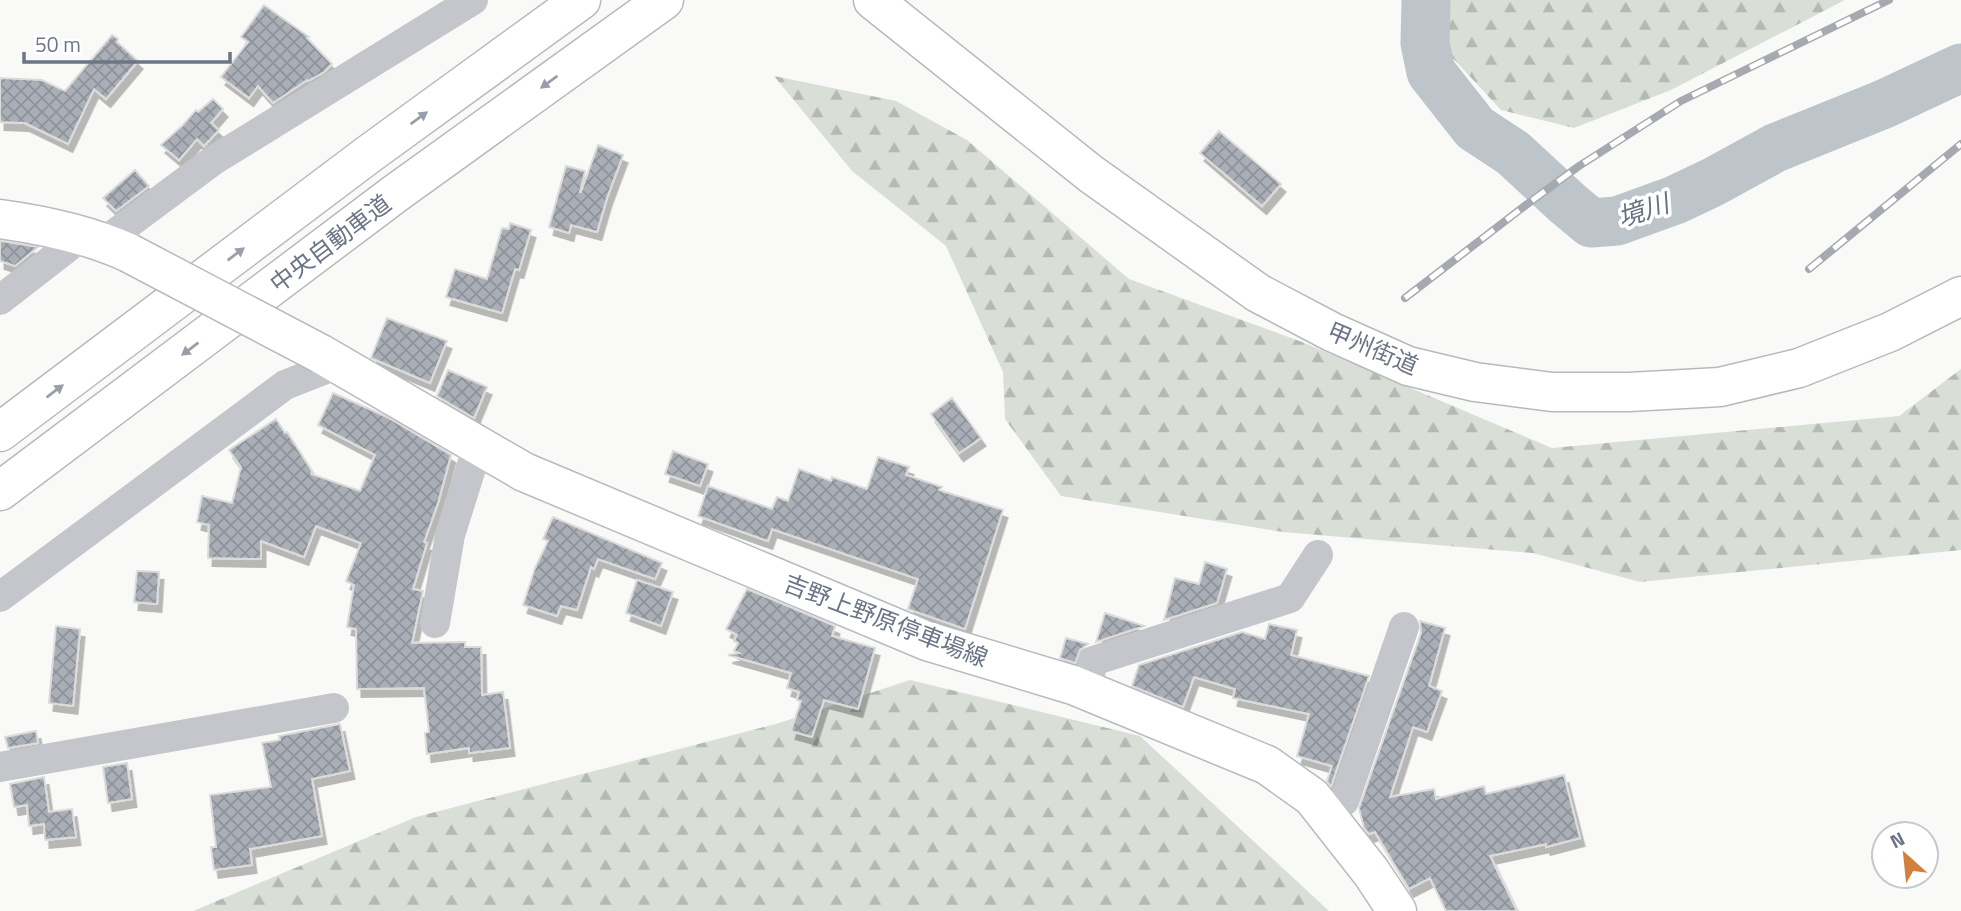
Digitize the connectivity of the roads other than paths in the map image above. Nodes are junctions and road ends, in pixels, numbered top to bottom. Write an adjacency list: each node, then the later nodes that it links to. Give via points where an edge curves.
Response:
1 (473, 0): 6 (street, via 214,160)
2 (664, 0): 12 (main road, 中央自動車道, one-way to 12, via 396,193)
3 (873, 0): 7 (main road, 甲州街道, via 1091,174 1258,293 1408,366 1475,382 1552,392 1720,387 1799,368 1890,332)
4 (578, 2): 10 (main road, 中央自動車道, one-way to 4)
5 (0, 219): 6 (main road, via 38,224)
6 (105, 243): 8 (street, via 67,248); 9 (main road, 吉野上野原停車場線, bridge)
7 (1961, 296)
8 (0, 300)
9 (330, 359): 11 (main road, 吉野上野原停車場線); 14 (street, via 285,385)
10 (0, 432)
11 (478, 446): 15 (street, via 450,535); 17 (main road, 吉野上野原停車場線, via 524,472 927,641)
12 (0, 491)
13 (1318, 555): 17 (street, via 1290,598 1093,661)
14 (0, 597)
15 (435, 623)
16 (1404, 626): 20 (street, via 1344,801)
17 (1086, 691): 20 (main road, 吉野上野原停車場線, via 1268,765 1312,797)
18 (334, 708): 19 (street)
19 (0, 767)
20 (1326, 814): 21 (main road, 吉野上野原停車場線)
21 (1397, 911)

